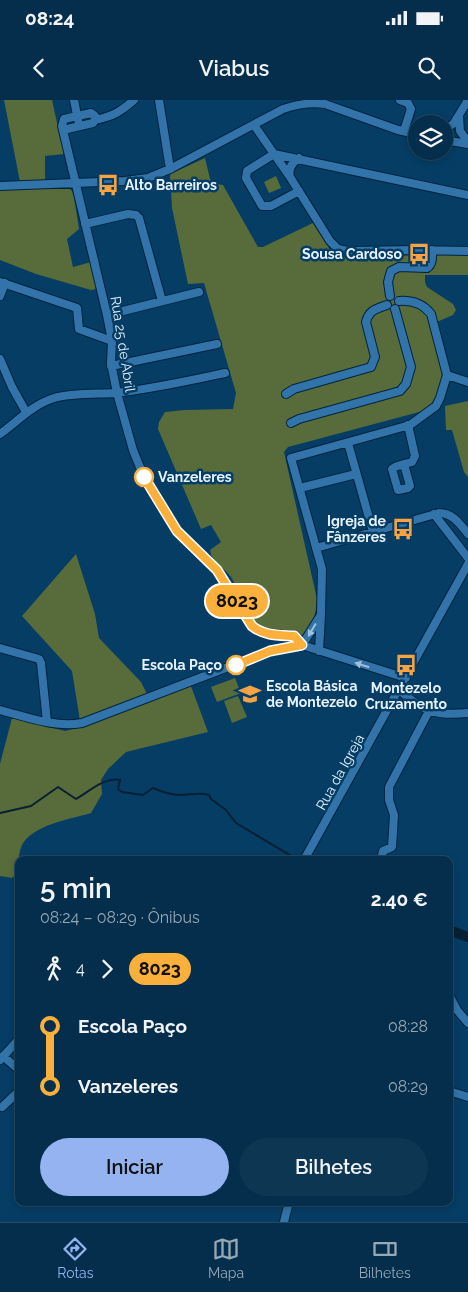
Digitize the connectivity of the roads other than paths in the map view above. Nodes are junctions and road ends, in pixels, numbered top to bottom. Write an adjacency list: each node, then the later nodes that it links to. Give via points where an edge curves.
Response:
1 (74, 100): 7 (street)
2 (134, 100): 9 (street, via 120,112)
3 (158, 100): 22 (street)
4 (400, 100): 15 (street, via 408,103 411,109)
5 (468, 100): 8 (street)
6 (313, 101): 11 (street, via 283,109); 15 (street)
7 (77, 116): 9 (street, via 90,113); 12 (street); 13 (street, via 64,119)
8 (459, 116): 10 (street); 16 (street)
9 (95, 120): 12 (street)
10 (453, 122)
11 (254, 125): 20 (street); 22 (street)
12 (79, 126): 13 (street)
13 (63, 130): 24 (street, Rua 25 de Abril)
14 (453, 130): 16 (street)
15 (404, 131): 17 (street)
16 (460, 131): 19 (street)
17 (408, 132)
18 (453, 141): 19 (street)
19 (468, 143)
20 (274, 154): 21 (street); 23 (street); 26 (street, via 250,168 246,174 260,204 271,206)
21 (300, 158): 23 (street, via 289,169); 27 (street)
22 (170, 169): 24 (street, via 136,180)
23 (290, 177): 26 (street)
24 (75, 183): 25 (street); 28 (street, Rua 25 de Abril)
25 (0, 186)
26 (299, 191): 29 (street, via 338,249)
27 (468, 195)
28 (85, 224): 35 (street, via 128,214 139,218); 39 (street, Rua 25 de Abril)
29 (432, 250): 30 (street); 34 (street, via 432,261 427,268 399,267 391,271 388,282)
30 (468, 251)
31 (2, 283): 33 (street); 40 (street, via 77,308 79,329)
32 (199, 292): 35 (street)
33 (0, 296)
34 (390, 296): 36 (street); 37 (street)
35 (162, 301): 39 (street)
36 (399, 301): 38 (street); 45 (street, via 419,304 431,314)
37 (387, 305): 38 (street); 48 (street, via 369,313 366,322 375,357 371,367)
38 (395, 309): 50 (street, via 411,367 406,384 400,391)
39 (108, 315): 40 (street, Rua 25 de Abril)
40 (112, 340): 43 (street, Rua 25 de Abril)
41 (217, 344): 43 (street)
42 (0, 359): 49 (street)
43 (111, 366): 47 (street, Rua 25 de Abril)
44 (225, 373): 47 (street)
45 (447, 375): 46 (street); 51 (street, via 436,406)
46 (468, 382)
47 (117, 393): 49 (street, via 54,398); 64 (street, Rua 25 de Abril, via 139,466 177,531 217,570 252,626 268,634 294,636)
48 (286, 394)
49 (26, 412): 52 (street)
50 (291, 423)
51 (408, 426): 53 (street); 54 (street, via 415,456 412,462)
52 (0, 434)
53 (348, 443): 55 (street); 56 (street, via 292,458)
54 (404, 464)
55 (356, 474): 56 (street); 58 (street)
56 (300, 488): 60 (street)
57 (434, 514): 58 (street); 59 (street, via 448,514); 61 (street)
58 (373, 532): 60 (street)
59 (468, 534)
60 (316, 548): 63 (street, via 322,569)
61 (468, 558)
62 (468, 564): 67 (street, Rua da Igreja)
63 (321, 615): 64 (street, one-way to 64); 66 (street)
64 (302, 645): 66 (street, Rua 25 de Abril); 72 (street, via 270,651 82,722)
65 (0, 648): 72 (street, via 39,659 42,663)
66 (319, 651): 67 (street, Rua 25 de Abril, one-way to 66)
67 (406, 678): 68 (street, Rua da Igreja)
68 (400, 690): 70 (street); 73 (street, Rua da Igreja)
69 (0, 710): 72 (street)
70 (430, 712): 71 (street); 74 (street, via 388,787 394,815 392,847)
71 (468, 714)
72 (47, 722)
73 (306, 856)
74 (381, 856)
75 (453, 1003): 76 (street)
76 (468, 1023)
77 (15, 1044): 78 (street)
78 (2, 1058): 79 (street)
79 (15, 1067)
80 (453, 1092): 82 (street)
81 (15, 1095): 83 (street)
82 (468, 1096)
83 (2, 1107)
84 (288, 1206): 85 (street)
85 (284, 1222)

